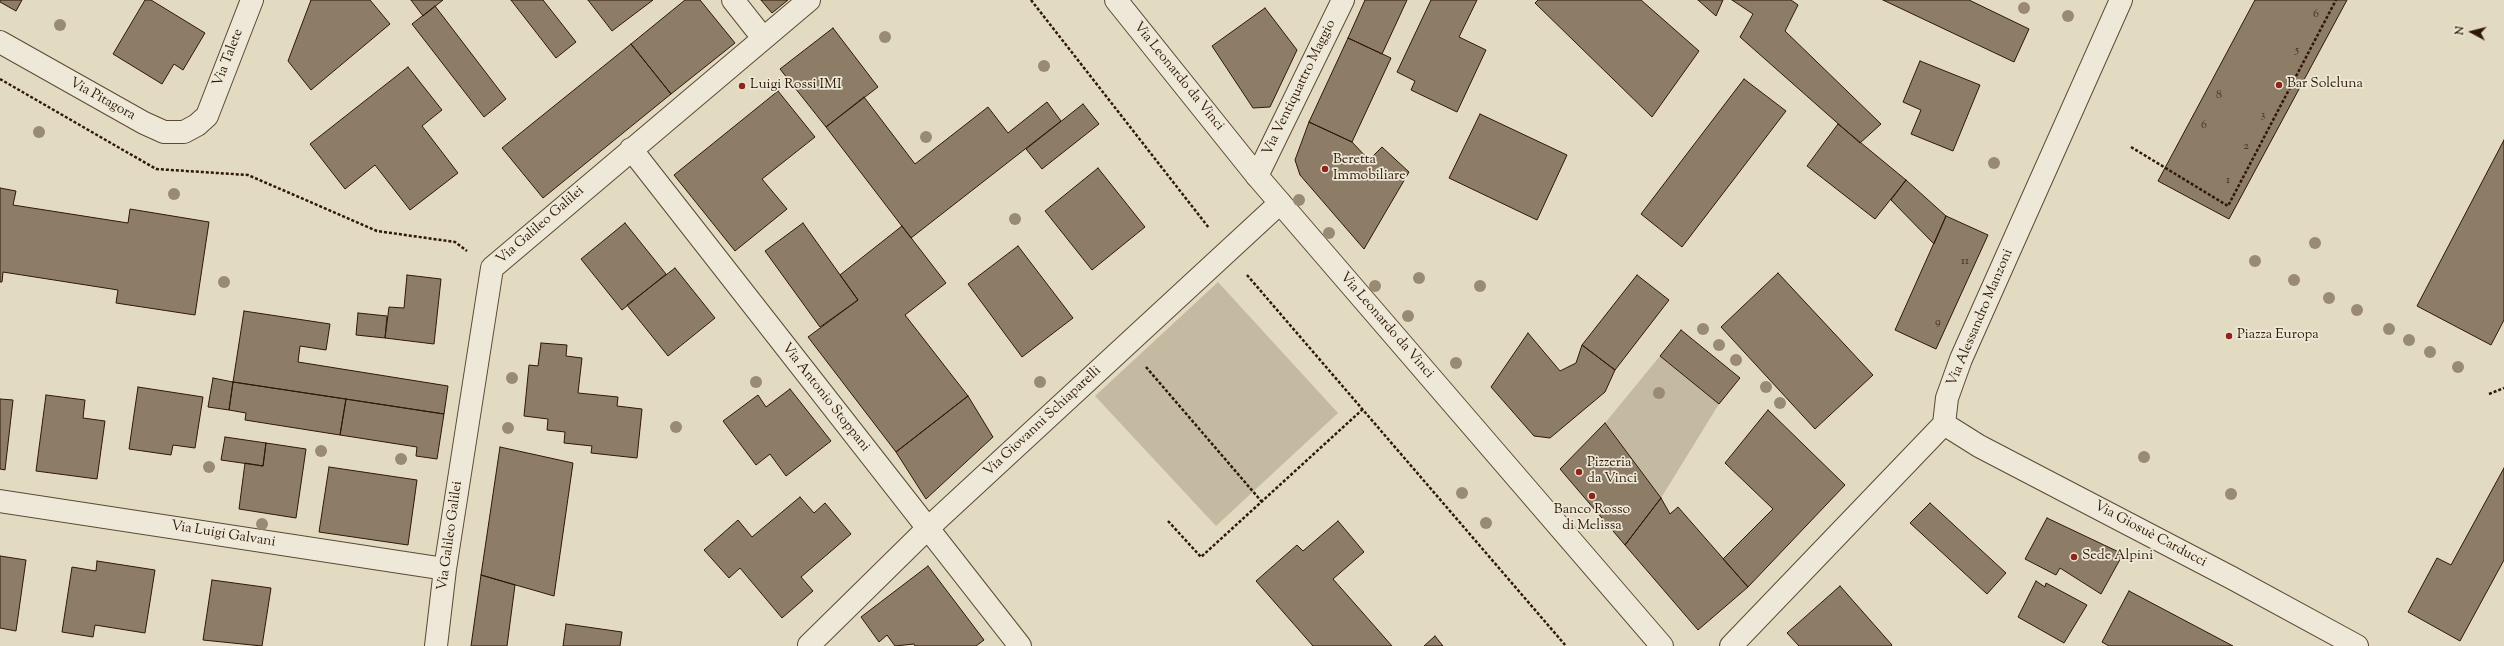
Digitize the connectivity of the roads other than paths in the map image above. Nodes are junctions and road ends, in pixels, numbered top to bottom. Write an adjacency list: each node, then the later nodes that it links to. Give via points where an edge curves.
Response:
1 (252, 0): 9 (street, Via Talete)
2 (733, 0): 7 (street)
3 (809, 0): 7 (street, Via Galileo Galilei)
4 (1116, 0): 11 (street, Via Leonardo da Vinci)
5 (1343, 0): 11 (street, Via Ventiquattro Maggio)
6 (2121, 0): 13 (street, Via Alessandro Manzoni, via 1961,359 1947,398)
7 (763, 38): 10 (street, Via Galileo Galilei)
8 (0, 42): 9 (street, Via Pitagora, via 164,132 184,132)
9 (207, 116)
10 (632, 149): 15 (street, Via Antonio Stoppani); 16 (street, Via Galileo Galilei, via 492,268)
11 (1257, 176): 12 (street, Via Leonardo da Vinci)
12 (1280, 203): 15 (street, Via Giovanni Schiaparelli); 20 (street, Via Leonardo da Vinci)
13 (1944, 424): 21 (street); 22 (street, Via Giosuè Carducci, via 1979,446 2225,574)
14 (0, 501): 16 (street, Via Luigi Galvani)
15 (927, 530): 17 (street, Via Giovanni Schiaparelli); 19 (street, Via Antonio Stoppani)
16 (445, 569): 18 (street, Via Galileo Galilei)
17 (809, 645)
18 (436, 646)
19 (1020, 646)
20 (1662, 646)
21 (1731, 646)
22 (2356, 646)

